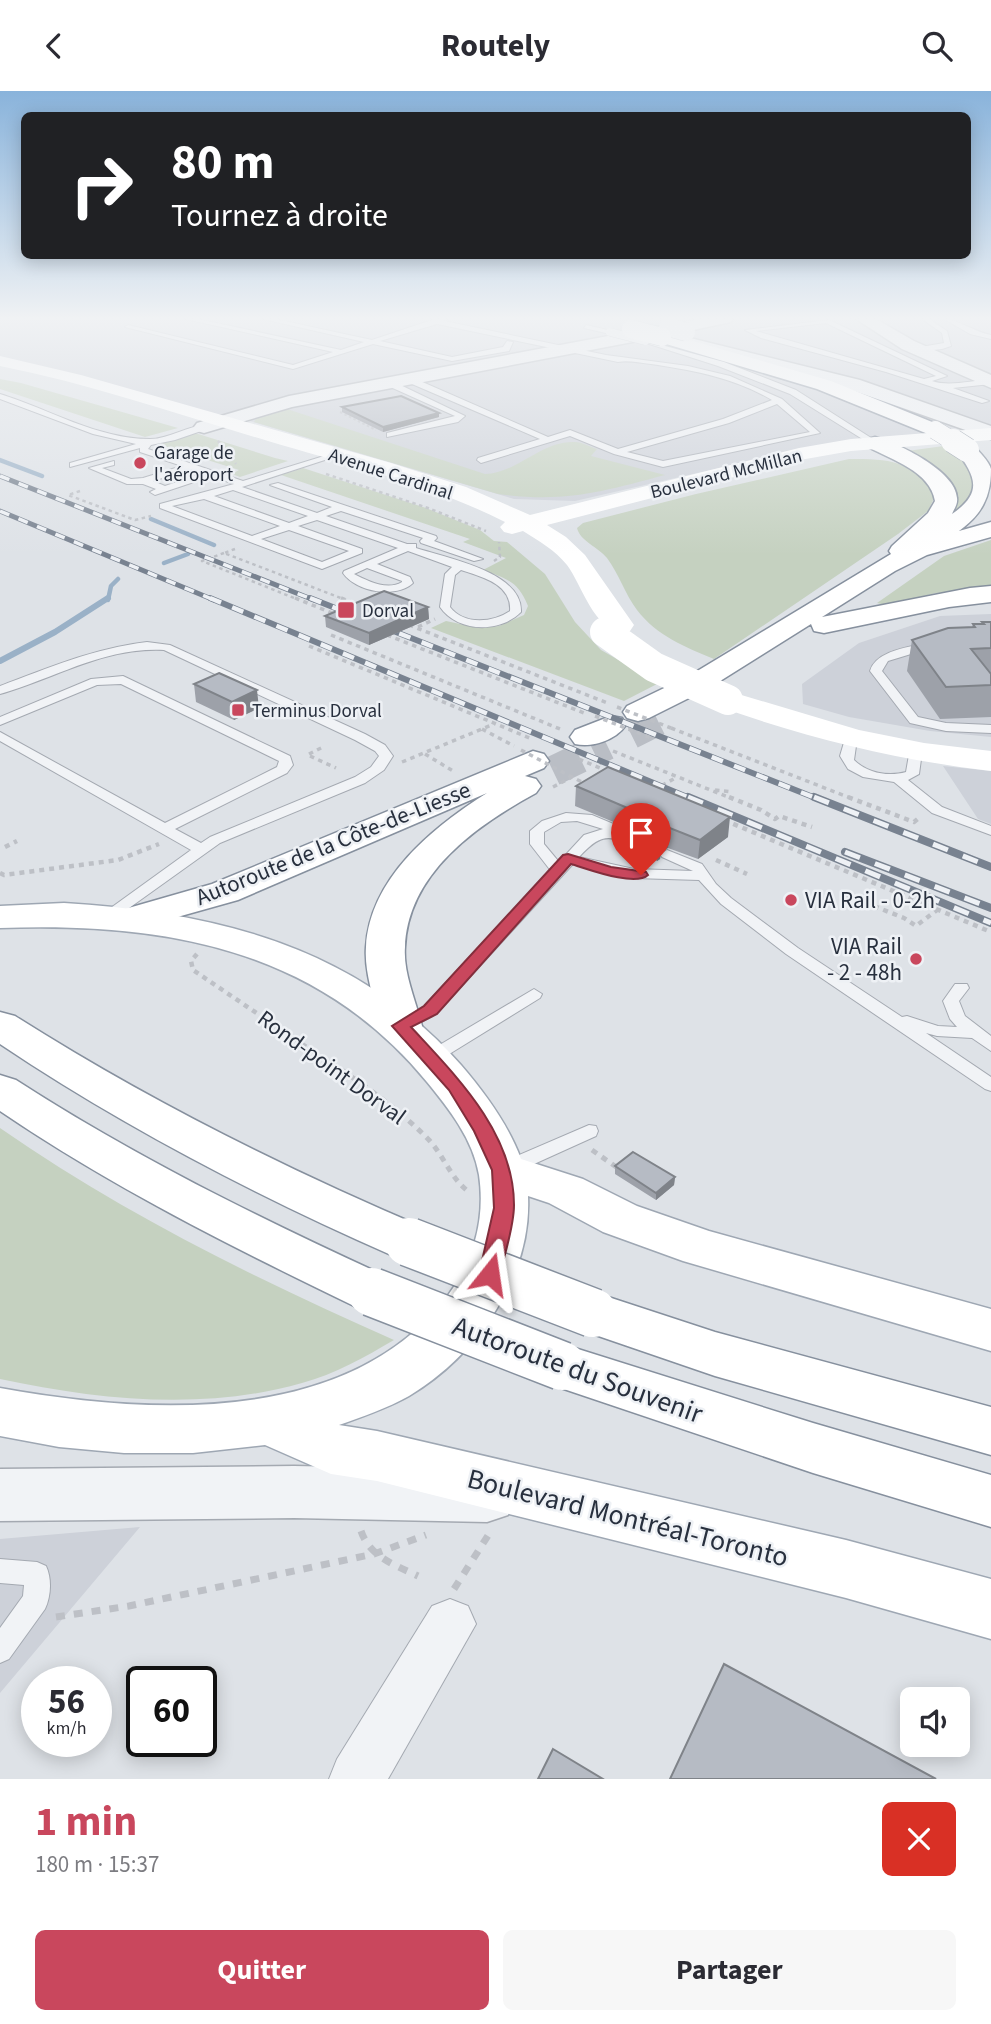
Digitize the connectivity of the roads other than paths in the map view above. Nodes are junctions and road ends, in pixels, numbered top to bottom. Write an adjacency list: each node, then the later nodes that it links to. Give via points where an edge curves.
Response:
1 (5, 398): 19 (lane)
2 (108, 398): 15 (main road, Avenue Cardinal)
3 (132, 398): 15 (main road, Avenue Cardinal)
4 (311, 398): 15 (street)
5 (428, 398): 17 (lane, via 461,416)
6 (441, 398): 18 (lane)
7 (773, 398): 13 (lane)
8 (802, 398): 20 (lane)
9 (856, 398): 47 (main road, bridge, via 935,430 967,450 984,473 984,496 969,513)
10 (889, 398): 16 (street)
11 (906, 398): 16 (street, bridge)
12 (975, 398): 14 (lane)
13 (779, 401): 21 (lane); 21 (lane, via 816,433 667,464)
14 (985, 401)
15 (214, 424): 19 (lane); 24 (main road, Avenue Cardinal)
16 (988, 432): 20 (main road, Boulevard McMillan)
17 (386, 434)
18 (546, 439): 21 (lane, via 570,433); 23 (lane)
19 (148, 443): 26 (lane); 27 (lane, via 143,450)
20 (880, 446): 35 (main road, Boulevard McMillan, via 799,454); 41 (main road, Boulevard McMillan); 51 (main road, via 935,477 946,502 941,513)
21 (617, 452)
22 (120, 460): 30 (lane, via 93,468 130,482)
23 (481, 460)
24 (323, 462): 31 (lane); 34 (main road, Avenue Cardinal); 41 (main road, Avenue Cardinal)
25 (152, 464): 28 (lane)
26 (73, 465)
27 (191, 466): 28 (lane); 29 (lane)
28 (174, 472): 30 (lane)
29 (212, 473): 31 (lane); 33 (lane)
30 (144, 481): 33 (lane)
31 (238, 485): 37 (lane); 39 (lane)
32 (275, 485): 38 (lane)
33 (164, 489): 36 (lane)
34 (450, 490): 35 (main road, via 500,503 545,507 583,505); 41 (main road, Avenue Cardinal)
35 (647, 492): 41 (main road, Boulevard McMillan)
36 (149, 493)
37 (205, 496): 40 (lane); 44 (lane, via 163,506)
38 (342, 507): 39 (lane); 45 (lane, via 432,538)
39 (317, 517): 40 (lane); 46 (lane)
40 (289, 526): 44 (lane); 44 (lane, via 358,551 322,566)
41 (514, 529): 56 (main road, bridge, via 557,542 579,562 612,629 654,667)
42 (991, 529): 47 (main road, Autoroute de la Côte-de-Liesse)
43 (991, 537): 53 (main road, Autoroute de la Côte-de-Liesse, via 929,559)
44 (252, 540)
45 (425, 541): 46 (lane); 48 (lane)
46 (407, 548): 49 (lane); 50 (lane)
47 (918, 550): 51 (main road, Autoroute de la Côte-de-Liesse)
48 (478, 559)
49 (367, 564): 49 (lane, via 348,575 387,590 408,583)
50 (459, 566): 50 (lane, via 450,574 444,607 449,614 480,623 502,620 515,612 515,598 504,585)
51 (886, 566): 59 (main road, Autoroute de la Côte-de-Liesse, via 699,682)
52 (991, 594): 53 (main road, via 941,599)
53 (824, 625): 59 (main road, Autoroute de la Côte-de-Liesse, via 715,691)
54 (943, 642): 58 (lane, via 884,659 876,671 914,720)
55 (0, 690): 68 (lane, via 119,649 155,645 307,712 384,752 383,764 360,780)
56 (735, 696): 61 (main road, via 850,726); 63 (main road)
57 (0, 721): 65 (lane, via 95,682 124,680 285,759 282,770)
58 (991, 729)
59 (593, 738): 75 (main road, Autoroute de la Côte-de-Liesse, via 225,892); 80 (main road, Autoroute de la Côte-de-Liesse, via 460,826 428,857 399,897 388,923 385,947)
60 (5, 739): 65 (lane, via 133,811)
61 (991, 744)
62 (991, 761): 63 (main road)
63 (907, 765): 64 (lane, via 937,810)
64 (991, 831)
65 (166, 835): 68 (lane)
66 (628, 836): 67 (lane); 70 (lane, via 598,833); 70 (lane, via 584,816 553,820 540,828 537,844)
67 (643, 843)
68 (200, 849): 75 (lane)
69 (667, 854): 71 (lane, via 697,867)
70 (563, 864): 71 (lane, via 620,873); 80 (lane, via 430,1010)
71 (702, 876): 78 (lane, via 726,901 792,951)
72 (0, 894): 73 (main road)
73 (49, 915): 74 (main road); 75 (main road)
74 (0, 917)
75 (119, 918): 80 (main road, via 222,936 295,961 357,994)
76 (961, 988): 81 (lane, via 953,996 952,1007)
77 (534, 994): 83 (lane)
78 (888, 1015): 81 (lane, via 937,1031); 84 (lane)
79 (0, 1025): 91 (main road, bridge, via 168,1128 409,1242 715,1354)
80 (401, 1026): 83 (main road)
81 (974, 1033): 82 (lane)
82 (991, 1045)
83 (432, 1057): 87 (main road, via 470,1107)
84 (991, 1085)
85 (0, 1090): 94 (main road, Autoroute du Souvenir, bridge, via 174,1196 372,1292 562,1366 763,1433)
86 (589, 1131): 87 (lane)
87 (489, 1183): 88 (main road, via 566,1191 620,1219 701,1248); 90 (main road, via 503,1218 490,1274 443,1340 424,1357 367,1389 331,1404)
88 (991, 1330)
89 (6, 1417): 90 (main road, via 157,1429)
90 (267, 1420): 93 (main road, Boulevard Montréal-Toronto, via 331,1449)
91 (991, 1431)
92 (0, 1495): 93 (street, via 294,1492)
93 (541, 1496): 97 (main road, Boulevard Montréal-Toronto)
94 (991, 1501)
95 (0, 1571): 98 (lane, via 37,1574 36,1600)
96 (452, 1607): 99 (street)
97 (991, 1609)
98 (0, 1650)
99 (357, 1779)

